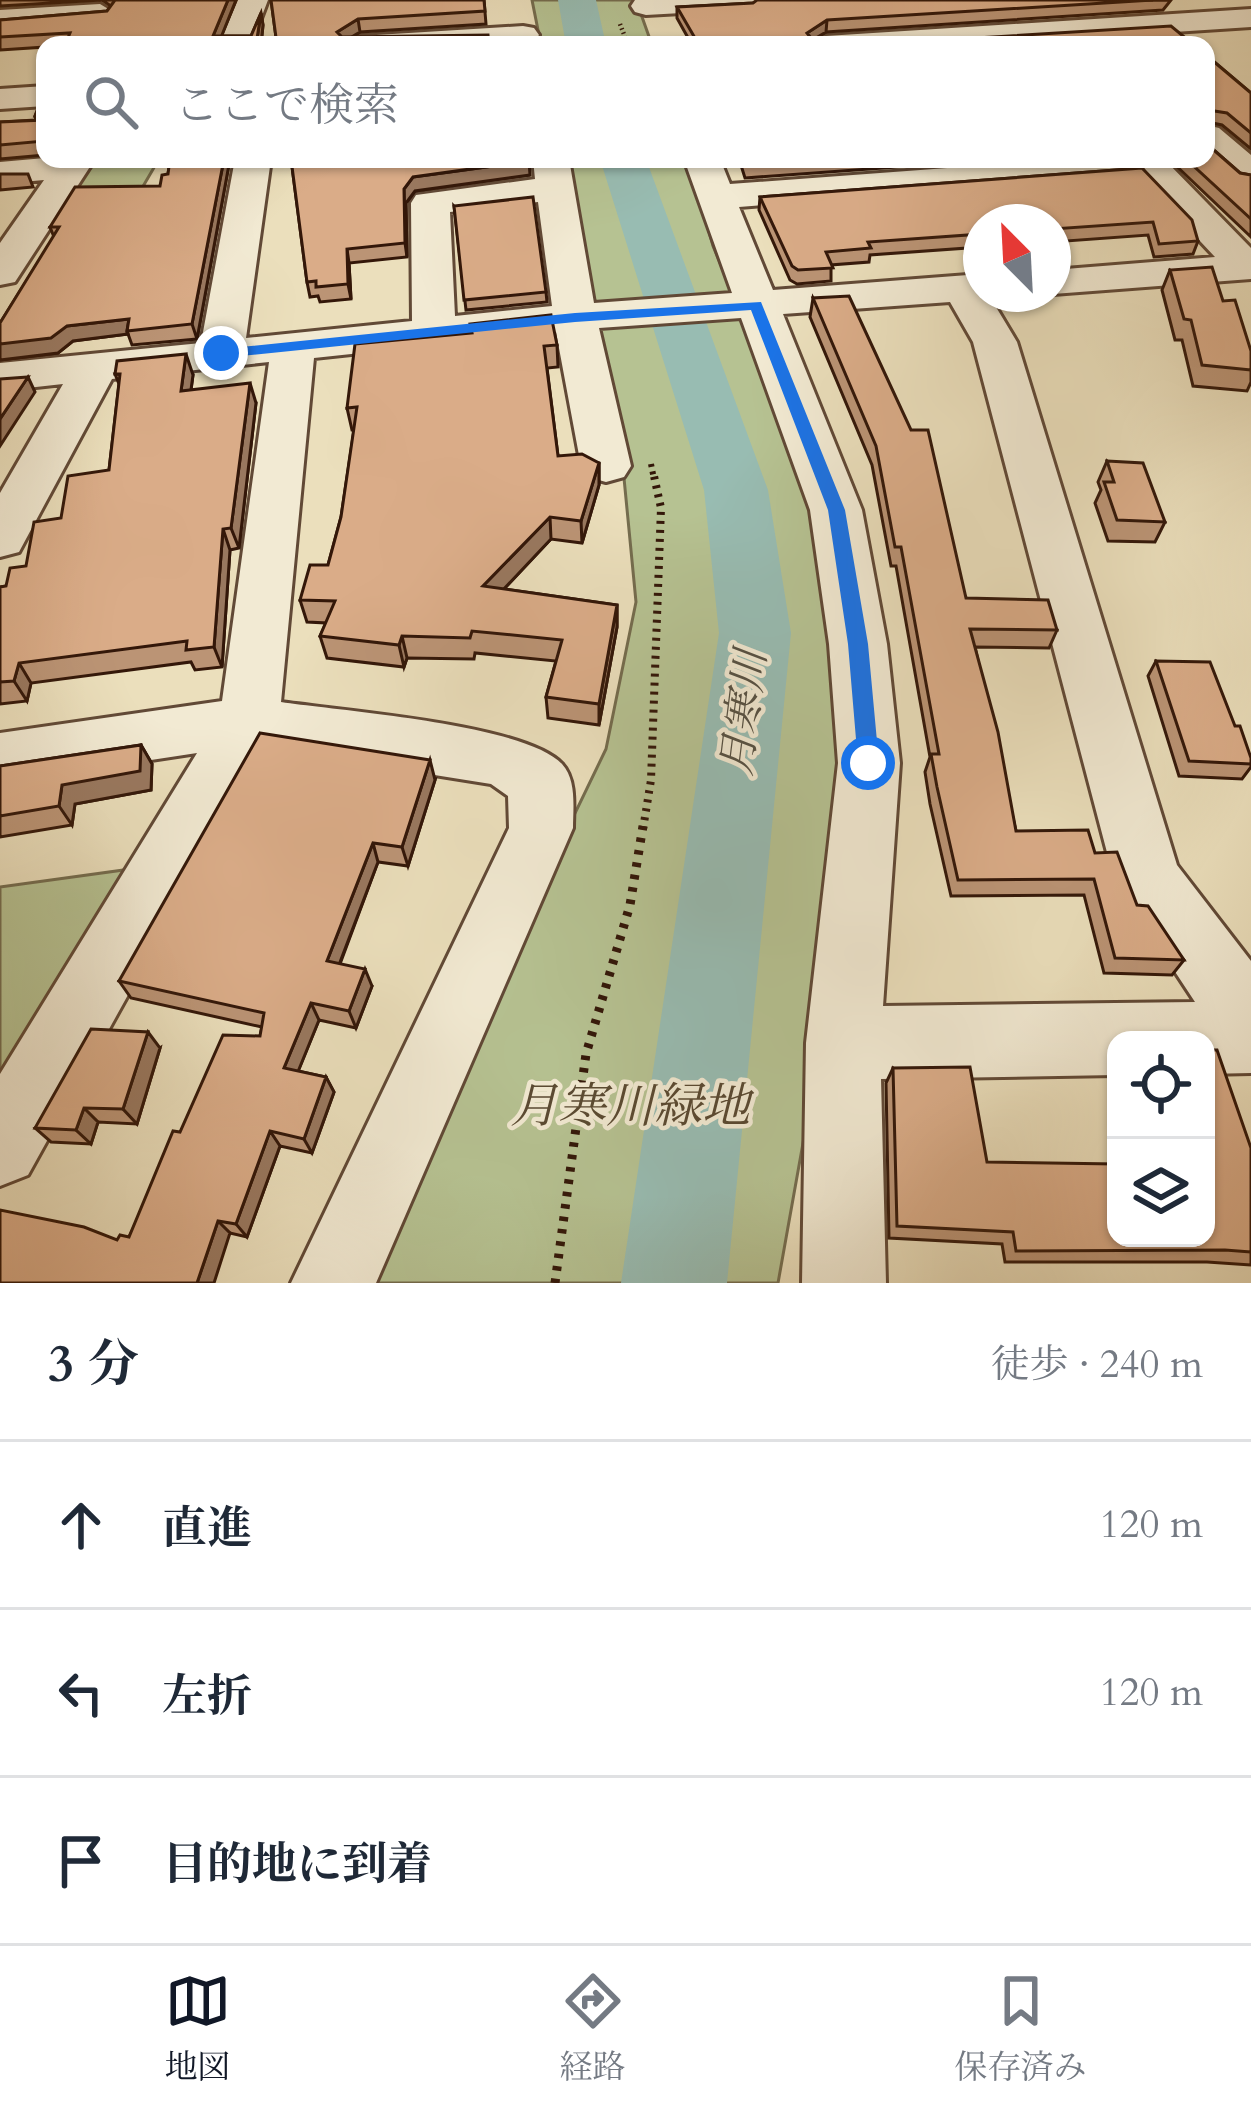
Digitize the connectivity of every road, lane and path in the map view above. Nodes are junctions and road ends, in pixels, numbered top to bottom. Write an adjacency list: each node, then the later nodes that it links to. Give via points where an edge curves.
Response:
1 (253, 0): 11 (street)
2 (517, 0): 12 (street)
3 (752, 0): 5 (street)
4 (987, 0): 14 (street)
5 (645, 3): 13 (street)
6 (102, 6): 8 (street); 10 (street)
7 (1251, 18): 9 (street)
8 (0, 19)
9 (1193, 21): 15 (street); 16 (street)
10 (92, 36)
11 (239, 36)
12 (524, 36)
13 (658, 36)
14 (1020, 36)
15 (1096, 36)
16 (1215, 36)
17 (1215, 36): 18 (street)
18 (1232, 48)
19 (36, 66): 20 (street)
20 (0, 68)
21 (36, 97): 22 (street)
22 (0, 99)
23 (1215, 144): 32 (street)
24 (36, 168): 29 (street)
25 (72, 168): 35 (street)
26 (252, 168): 43 (street)
27 (964, 168): 30 (street)
28 (1152, 168): 34 (street)
29 (0, 172)
30 (871, 172): 33 (street)
31 (555, 174): 40 (street); 41 (street, via 430,202)
32 (1251, 174)
33 (708, 178): 38 (street)
34 (1248, 267): 36 (street)
35 (2, 268)
36 (1071, 281)
37 (963, 289): 38 (street)
38 (738, 306): 40 (street); 51 (street, via 836,510 858,644 868,763)
39 (982, 312): 51 (street, via 1148,879 1232,994 1250,1037)
40 (596, 316): 41 (street); 47 (street)
41 (434, 332): 42 (street)
42 (293, 346): 43 (street); 49 (street)
43 (221, 353): 44 (street)
44 (95, 368): 45 (street); 48 (street)
45 (0, 377)
46 (647, 448): 54 (path, via 661,508 650,780 630,905 586,1054)
47 (606, 466)
48 (0, 539)
49 (249, 721): 50 (street); 52 (street); 53 (street, via 506,760 540,783 541,828)
50 (0, 758)
51 (843, 1043): 55 (street)
52 (0, 1147)
53 (333, 1283)
54 (555, 1283)
55 (844, 1283)

